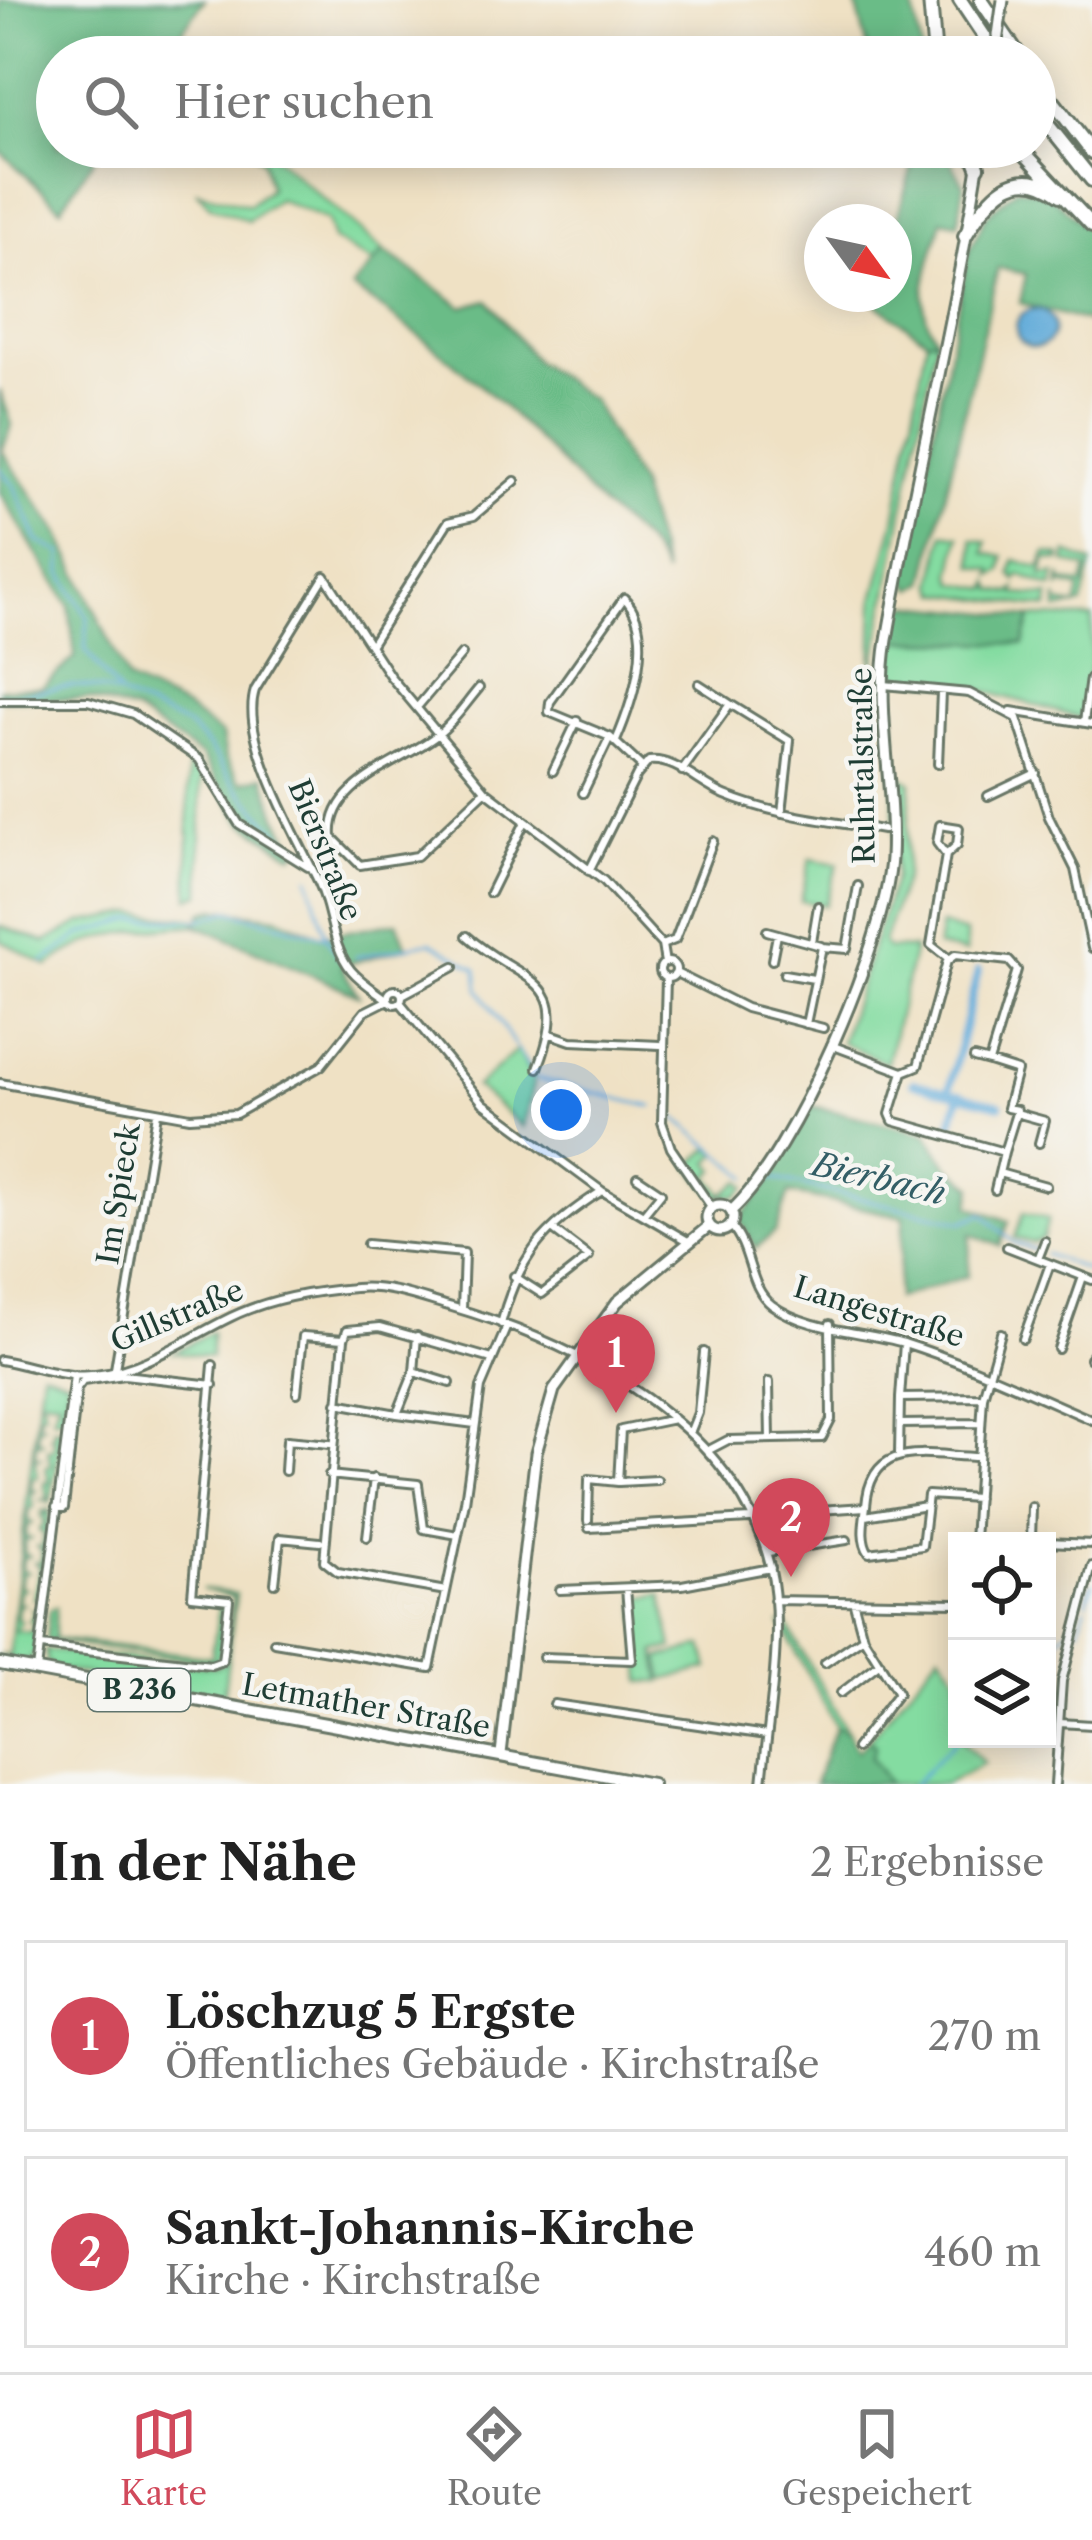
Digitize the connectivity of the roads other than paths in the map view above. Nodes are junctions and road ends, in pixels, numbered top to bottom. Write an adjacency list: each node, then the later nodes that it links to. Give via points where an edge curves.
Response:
1 (930, 0): 5 (highway)
2 (960, 0): 6 (highway)
3 (982, 0): 8 (highway)
4 (1003, 0): 7 (main road, bridge)
5 (933, 36)
6 (983, 36)
7 (999, 36)
8 (1005, 36)
9 (1056, 105): 11 (highway)
10 (1056, 135): 14 (highway)
11 (1092, 152)
12 (978, 168): 17 (main road, Ruhrtalstraße)
13 (1037, 168): 15 (highway)
14 (1092, 180)
15 (1061, 195): 16 (highway); 17 (highway, via 1036,181 1007,184)
16 (1092, 225)
17 (965, 236): 23 (main road, Ruhrtalstraße)
18 (515, 481): 19 (street, via 474,516 448,522)
19 (370, 645): 28 (street); 47 (street, Bierstraße, via 325,576 252,703 275,798)
20 (462, 653): 28 (street)
21 (1090, 678): 31 (street)
22 (699, 683): 27 (street)
23 (884, 685): 25 (street); 73 (main road, Ruhrtalstraße, via 891,862)
24 (479, 688): 32 (street)
25 (941, 692): 29 (street, via 968,693); 34 (street)
26 (0, 701): 47 (street, via 88,701 133,713 199,759 239,824)
27 (730, 704): 37 (street); 42 (street, via 790,741)
28 (418, 705): 32 (street)
29 (1011, 711): 31 (street); 38 (street)
30 (577, 722): 33 (street); 33 (street, via 549,712 550,702 624,598 642,640); 36 (street)
31 (1088, 724)
32 (440, 734): 39 (street); 39 (street, via 347,795 331,826 334,844 360,865 417,856)
33 (613, 739): 35 (street); 40 (street)
34 (938, 764)
35 (642, 766): 37 (street, via 657,760); 48 (street)
36 (553, 771)
37 (682, 771): 42 (street)
38 (1036, 773): 41 (street); 58 (street, via 1075,869)
39 (486, 790): 43 (street)
40 (583, 793)
41 (988, 796)
42 (782, 814): 44 (street)
43 (524, 824): 48 (street); 50 (street)
44 (883, 830)
45 (713, 842): 56 (street, via 689,914 675,940)
46 (946, 855): 46 (street, via 937,842 940,825 959,828); 59 (street, via 931,945)
47 (311, 869): 68 (street, Bierstraße, via 339,950)
48 (589, 871): 56 (street)
49 (858, 886): 57 (street, via 847,950)
50 (490, 892)
51 (818, 906): 55 (street)
52 (767, 932): 53 (street)
53 (777, 934): 55 (street); 60 (street)
54 (467, 936): 71 (street, via 535,978 553,1009)
55 (812, 942): 57 (street)
56 (662, 945): 61 (street)
57 (822, 947): 66 (street)
58 (1092, 948)
59 (949, 959): 75 (street, via 1010,961 1017,970); 77 (street, via 918,1066)
60 (772, 960)
61 (665, 963): 63 (street); 65 (street)
62 (454, 967): 67 (street)
63 (676, 973): 65 (street); 69 (street, via 746,1007)
64 (784, 974): 66 (street)
65 (666, 978): 72 (street)
66 (814, 979): 69 (street)
67 (401, 998): 68 (street); 87 (street, via 483,1103)
68 (388, 1000): 79 (street, via 364,1012 321,1066 250,1108 212,1118)
69 (806, 1024): 70 (street)
70 (823, 1028)
71 (551, 1034): 72 (street); 76 (street)
72 (662, 1045): 88 (street, via 664,1132)
73 (830, 1045): 77 (street); 89 (main road, Ruhrtalstraße, via 770,1168)
74 (974, 1058): 75 (street)
75 (989, 1062): 80 (street, via 1017,1071 1007,1108)
76 (538, 1068)
77 (903, 1072): 82 (street, via 893,1121)
78 (0, 1083): 79 (street, Im Spieck)
79 (157, 1113): 114 (street, Im Spieck)
80 (1016, 1113): 81 (street, via 1045,1121); 82 (street)
81 (1039, 1143)
82 (1004, 1152): 83 (street)
83 (999, 1173): 85 (street); 86 (street)
84 (637, 1178): 90 (street, via 661,1193)
85 (1046, 1186)
86 (995, 1190)
87 (602, 1191): 90 (street); 93 (street)
88 (712, 1208): 89 (main road); 91 (main road)
89 (731, 1211): 92 (main road)
90 (644, 1214): 94 (street)
91 (709, 1226): 92 (main road); 94 (main road)
92 (731, 1226): 101 (street, Langestraße, via 770,1303)
93 (552, 1229): 98 (street); 98 (street, via 589,1257 542,1294)
94 (688, 1240): 110 (main road, via 617,1302)
95 (367, 1244): 100 (street, via 464,1253)
96 (1007, 1247): 97 (street, via 1041,1251)
97 (1050, 1264): 99 (street); 106 (street)
98 (514, 1276): 102 (street)
99 (1088, 1278): 108 (street)
100 (462, 1310): 102 (street, Gillstraße); 114 (street, Gillstraße, via 386,1289 328,1292 234,1315 146,1362)
101 (830, 1324): 107 (street, Langestraße); 132 (street, via 829,1430 814,1439)
102 (504, 1325): 110 (street, Gillstraße); 111 (street)
103 (1000, 1333): 116 (street, Langestraße)
104 (417, 1336): 105 (street, via 371,1325 346,1330); 111 (street); 115 (street)
105 (344, 1339): 121 (street, via 303,1336); 124 (street)
106 (1022, 1339)
107 (904, 1343): 116 (street, Langestraße); 123 (street)
108 (1058, 1349)
109 (704, 1352): 131 (street)
110 (573, 1357): 126 (street, Gillstraße); 184 (main road, via 536,1453)
111 (492, 1359): 129 (street)
112 (0, 1360): 117 (street, Gillstraße)
113 (213, 1365): 120 (street)
114 (115, 1369): 117 (street, Gillstraße)
115 (414, 1372): 119 (street); 125 (street)
116 (990, 1373): 122 (street); 127 (street, Langestraße)
117 (74, 1376): 142 (street)
118 (769, 1382): 132 (street)
119 (450, 1383)
120 (213, 1385): 142 (street, via 124,1375 83,1381); 170 (street, via 192,1596 229,1600 222,1661)
121 (296, 1393)
122 (983, 1396): 123 (street); 128 (street)
123 (900, 1397): 130 (street)
124 (337, 1402): 125 (street); 133 (street)
125 (397, 1414): 129 (street)
126 (674, 1419): 131 (street, Gillstraße); 141 (street, via 621,1430)
127 (1092, 1420)
128 (981, 1423): 130 (street); 136 (street)
129 (475, 1424): 151 (street)
130 (901, 1424): 135 (street)
131 (690, 1433): 134 (street, Gillstraße)
132 (770, 1439): 134 (street, via 728,1440)
133 (332, 1444): 137 (street, via 287,1440); 138 (street)
134 (707, 1451): 148 (street, Gillstraße)
135 (899, 1455): 136 (street); 147 (street, via 873,1472)
136 (979, 1457): 143 (street)
137 (285, 1471)
138 (328, 1474): 139 (street); 154 (street)
139 (374, 1478): 151 (street, via 421,1487 424,1529); 152 (street)
140 (657, 1480): 141 (street)
141 (618, 1482): 148 (street, via 589,1479 589,1525)
142 (63, 1484): 170 (street)
143 (977, 1498): 144 (street, via 928,1495); 149 (street)
144 (928, 1505): 147 (street); 147 (street, via 922,1546 869,1553)
145 (1032, 1507): 150 (street)
146 (788, 1512): 147 (street)
147 (865, 1512)
148 (750, 1519): 157 (street, Gillstraße)
149 (975, 1532)
150 (1039, 1532)
151 (458, 1535): 163 (street)
152 (367, 1538)
153 (847, 1540): 157 (street)
154 (321, 1542): 160 (street, via 280,1538); 163 (street, via 332,1570)
155 (1056, 1542): 156 (street)
156 (1092, 1544)
157 (766, 1552): 159 (street, Gillstraße)
158 (1092, 1566): 167 (street)
159 (771, 1568): 161 (street); 164 (street, Gillstraße)
160 (275, 1583)
161 (626, 1588): 162 (street); 171 (street, via 632,1660)
162 (560, 1590)
163 (446, 1591): 169 (street, via 430,1668)
164 (774, 1600): 166 (street); 182 (street, Gillstraße)
165 (948, 1603): 166 (street)
166 (854, 1604): 168 (street)
167 (1088, 1604): 177 (street)
168 (863, 1637): 172 (street); 173 (street)
169 (274, 1642)
170 (40, 1646): 175 (street)
171 (543, 1657)
172 (825, 1663)
173 (880, 1663): 176 (street); 183 (street, via 898,1695)
174 (0, 1664): 175 (main road, Letmather Straße / B 236)
175 (37, 1671): 184 (main road, Letmather Straße / B 236)
176 (841, 1693)
177 (1060, 1703): 179 (street); 180 (street)
178 (554, 1704): 182 (street)
179 (1056, 1704)
180 (1059, 1724): 181 (street); 187 (street)
181 (1092, 1725)
182 (766, 1735): 186 (street, Gillstraße)
183 (856, 1748)
184 (501, 1754): 185 (main road, Letmather Straße / B 236)
185 (652, 1784)
186 (762, 1784)
187 (1055, 1784)

